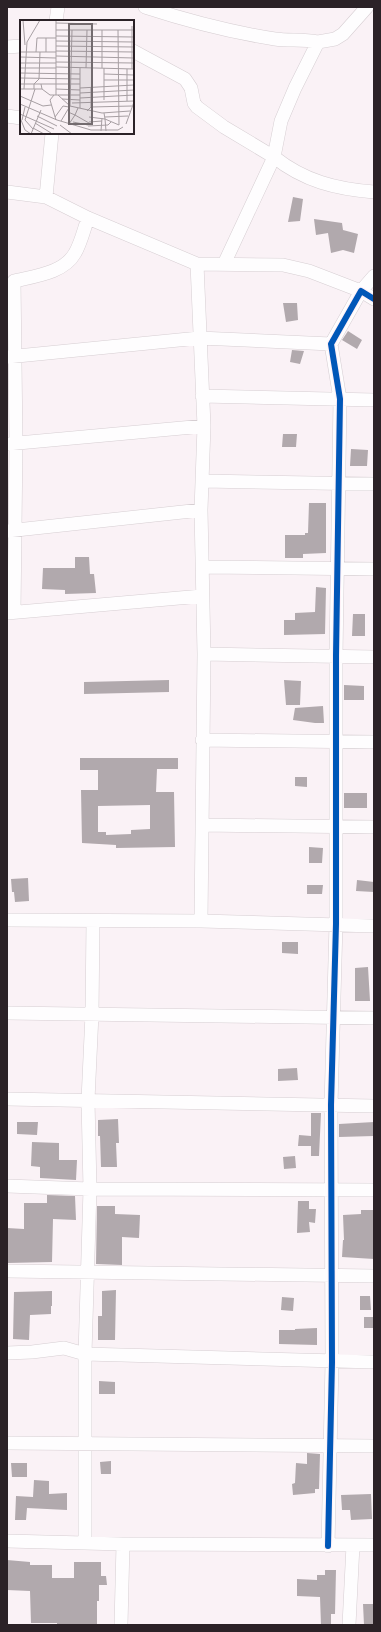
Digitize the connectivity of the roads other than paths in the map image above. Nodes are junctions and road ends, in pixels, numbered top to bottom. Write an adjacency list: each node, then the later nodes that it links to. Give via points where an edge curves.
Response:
1 (145, 7): 3 (street, via 187,21 236,32 280,40)
2 (367, 7): 3 (street, via 343,34 334,39)
3 (318, 42): 10 (street, via 281,122)
4 (20, 46): 5 (street)
5 (7, 47)
6 (134, 52): 10 (street, via 185,79 197,107 224,127)
7 (7, 116): 8 (street)
8 (20, 118)
9 (52, 134): 13 (street)
10 (274, 157): 12 (street, via 289,169 329,186); 16 (street)
11 (7, 192): 13 (street)
12 (374, 192)
13 (46, 197): 14 (street)
14 (88, 218): 15 (street); 18 (street, via 76,253 69,262 48,272)
15 (197, 264): 16 (street); 21 (street)
16 (224, 264): 19 (street, via 283,265 309,271)
17 (374, 276): 19 (street)
18 (11, 278): 23 (street)
19 (361, 291): 20 (street); 22 (street)
20 (374, 299)
21 (199, 338): 22 (street); 23 (street); 24 (street)
22 (331, 344): 25 (street)
23 (12, 357): 28 (street)
24 (202, 396): 25 (street); 27 (street)
25 (340, 399): 26 (street); 30 (street)
26 (374, 400)
27 (204, 426): 28 (street); 29 (street)
28 (12, 443): 33 (street)
29 (202, 482): 30 (street); 32 (street)
30 (338, 484): 31 (street); 35 (street)
31 (374, 484)
32 (201, 510): 33 (street); 34 (street)
33 (11, 531): 38 (street)
34 (202, 567): 35 (street); 37 (street)
35 (338, 569): 36 (street); 40 (street)
36 (374, 569)
37 (202, 596): 38 (street); 39 (street)
38 (10, 612)
39 (204, 654): 40 (street); 42 (street)
40 (336, 656): 41 (street); 43 (street)
41 (374, 656)
42 (202, 740): 43 (street); 45 (street)
43 (336, 741): 44 (street); 46 (street)
44 (374, 742)
45 (202, 825): 46 (street); 50 (street)
46 (336, 826): 47 (street); 51 (street)
47 (374, 827)
48 (7, 920): 49 (street)
49 (93, 921): 50 (street); 54 (street)
50 (201, 921): 51 (street)
51 (336, 924): 52 (street); 55 (street)
52 (374, 926)
53 (7, 1013): 54 (street)
54 (92, 1014): 55 (street); 58 (street)
55 (333, 1017): 56 (street); 59 (street)
56 (374, 1018)
57 (7, 1099): 58 (street)
58 (88, 1100): 59 (street); 62 (street)
59 (331, 1105): 60 (street); 63 (street)
60 (374, 1106)
61 (7, 1186): 62 (street)
62 (90, 1189): 63 (street); 66 (street)
63 (332, 1190): 64 (street); 67 (street)
64 (374, 1190)
65 (7, 1271): 66 (street)
66 (88, 1272): 67 (street); 70 (street)
67 (332, 1276): 68 (street); 71 (street)
68 (374, 1276)
69 (7, 1353): 70 (street, via 64,1348)
70 (85, 1354): 71 (street); 74 (street)
71 (332, 1362): 72 (street); 75 (street)
72 (374, 1362)
73 (7, 1443): 74 (street)
74 (86, 1444): 75 (street); 78 (street)
75 (330, 1444): 76 (street); 82 (street)
76 (374, 1446)
77 (7, 1541): 78 (street)
78 (85, 1543): 79 (street)
79 (122, 1544): 82 (street); 83 (street)
80 (352, 1545): 81 (street); 82 (street); 84 (street)
81 (374, 1545)
82 (328, 1546)
83 (121, 1625)
84 (349, 1625)

